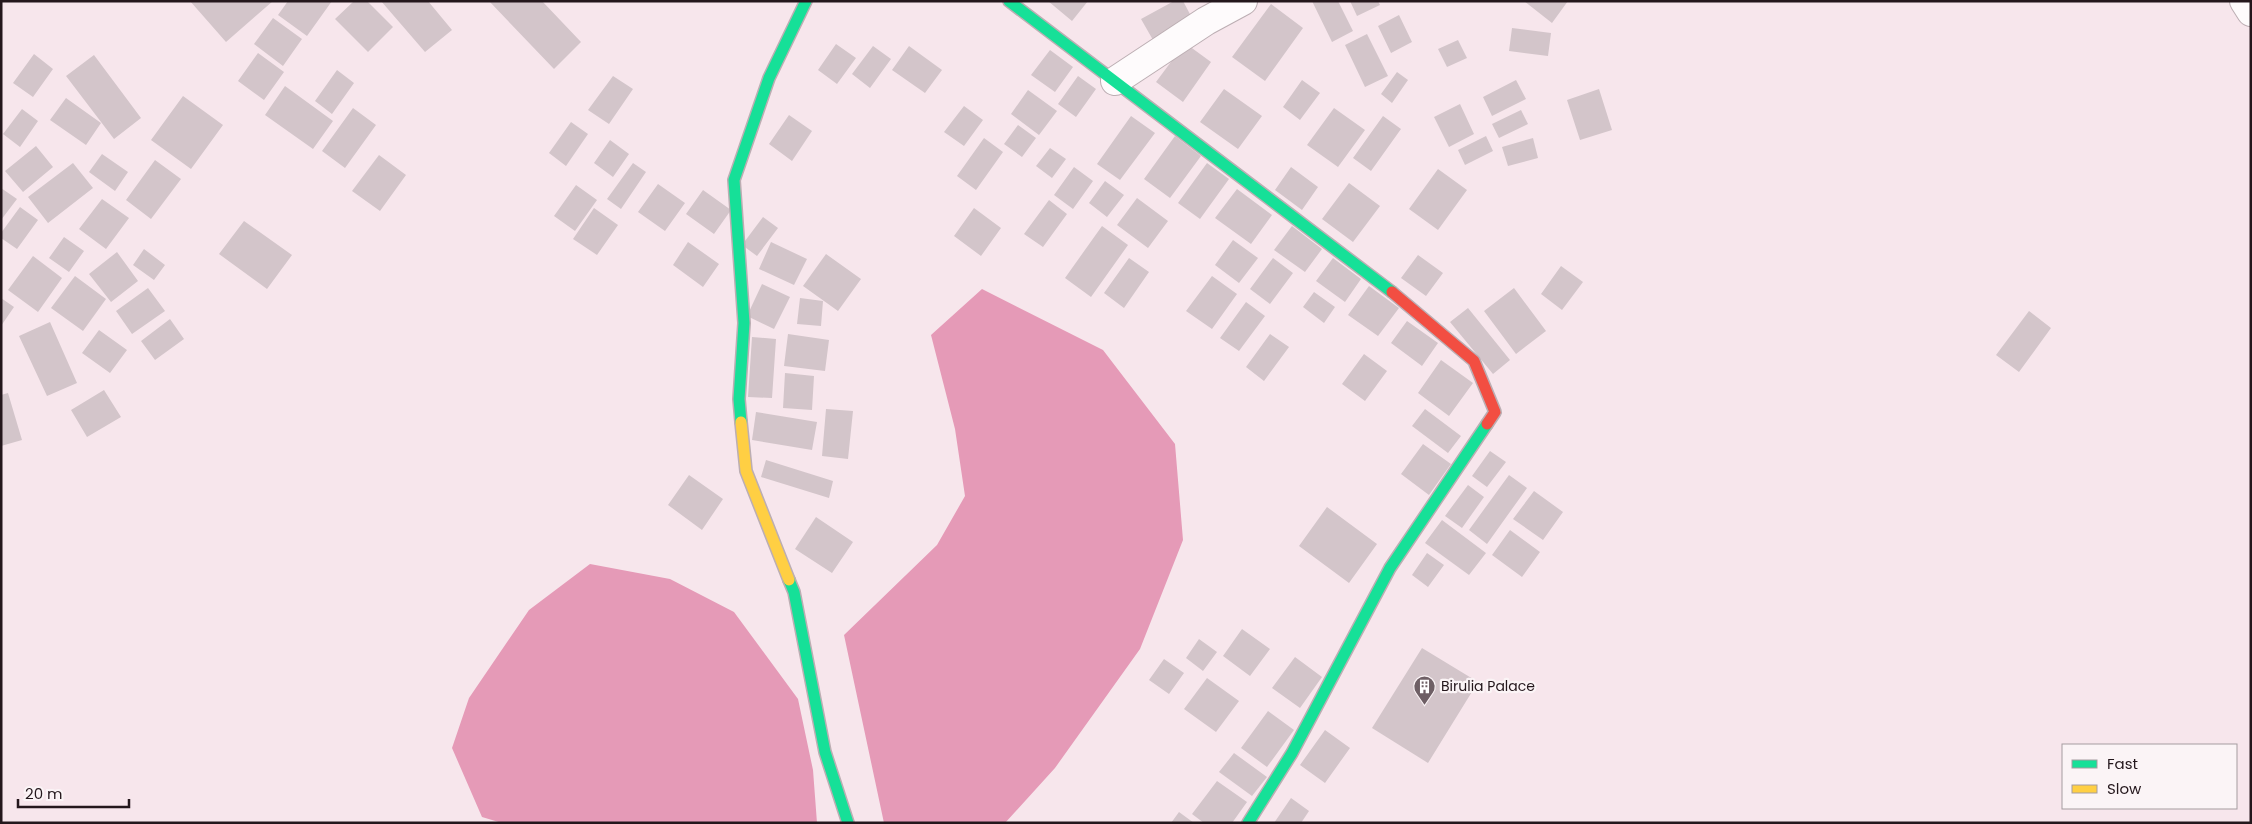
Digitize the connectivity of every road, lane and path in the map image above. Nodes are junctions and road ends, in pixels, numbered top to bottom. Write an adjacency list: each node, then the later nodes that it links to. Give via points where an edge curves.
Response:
1 (806, 1): 7 (street, via 769,78 734,180 744,323 739,399 746,471 794,592 825,752)
2 (1009, 1): 6 (street)
3 (1243, 1): 6 (street, via 1206,21)
4 (2244, 1): 5 (street)
5 (2251, 12)
6 (1115, 81): 8 (street, via 1409,304 1474,361 1495,412 1390,568 1292,753)
7 (848, 823)
8 (1248, 823)

